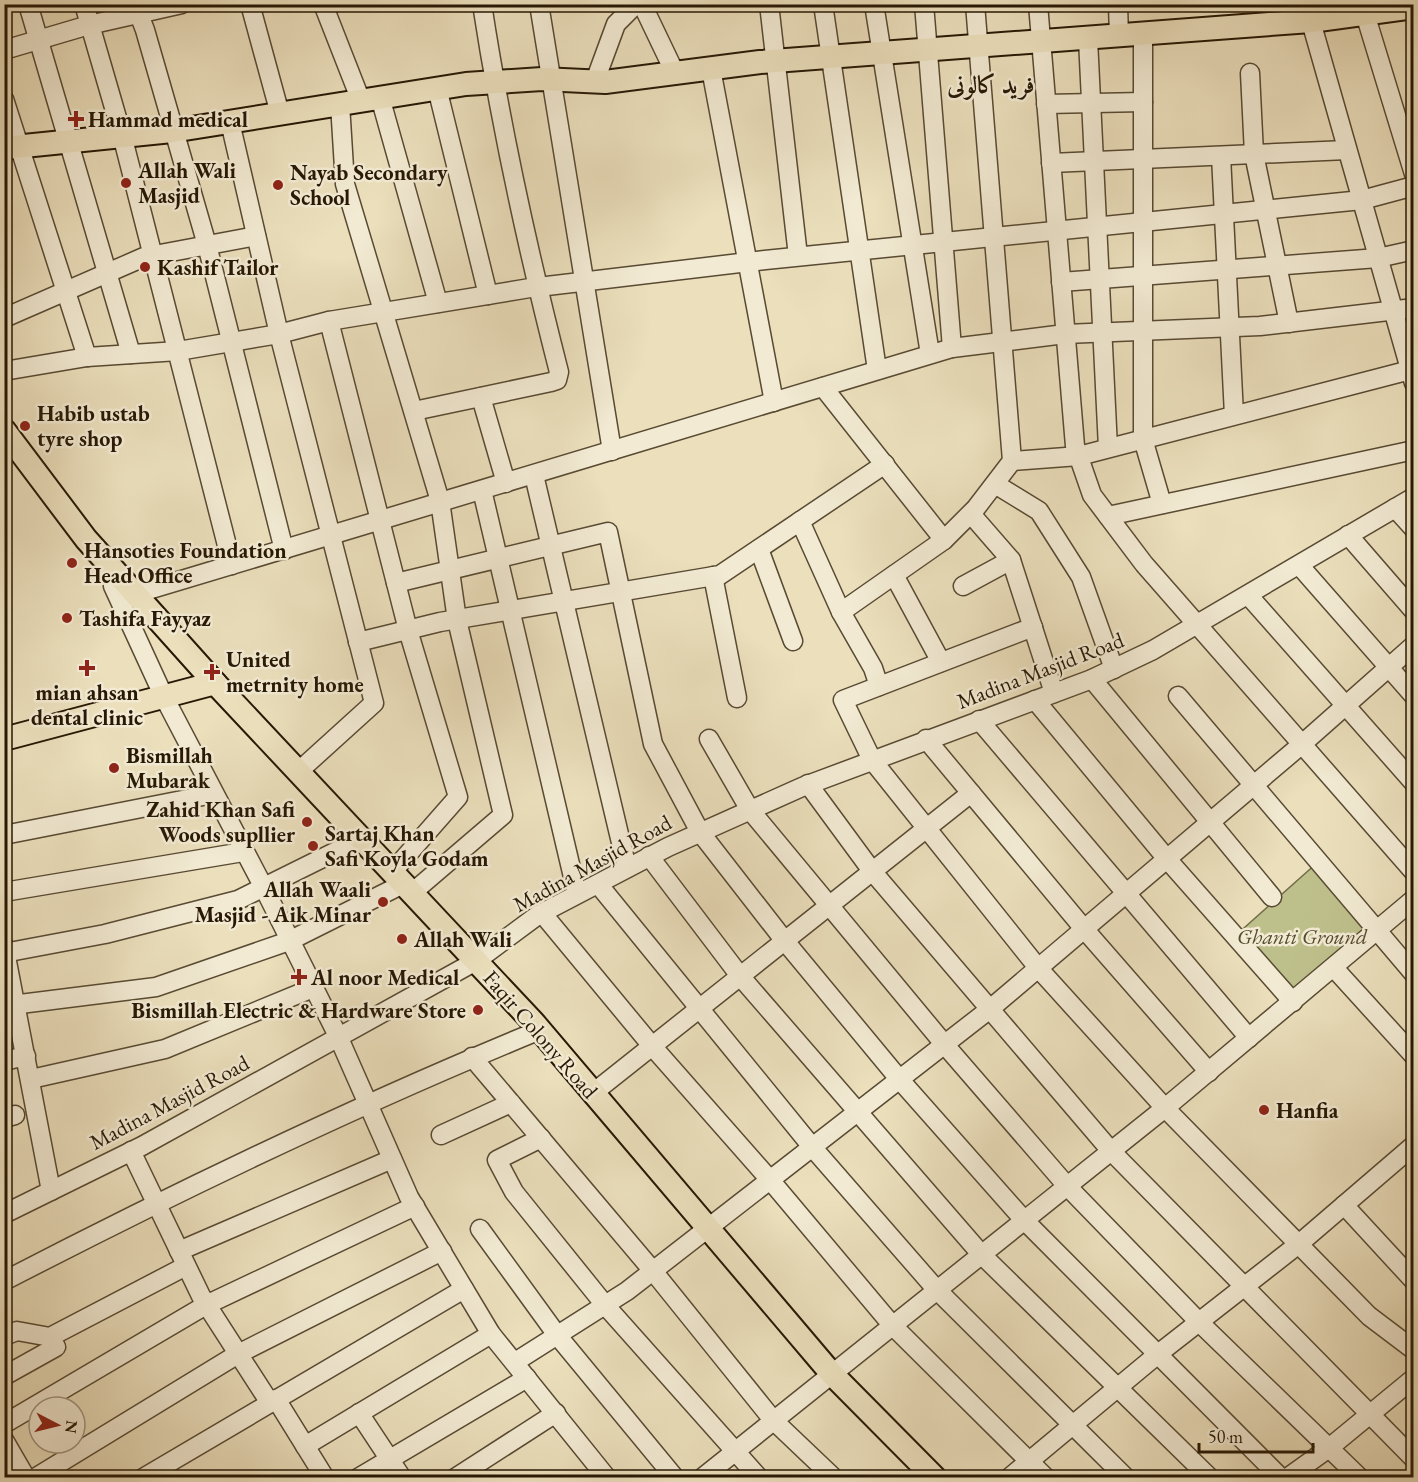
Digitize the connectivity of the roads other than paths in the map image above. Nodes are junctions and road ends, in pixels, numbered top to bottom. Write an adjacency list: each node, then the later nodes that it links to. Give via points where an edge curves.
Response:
1 (28, 4): 25 (street)
2 (84, 4): 21 (street)
3 (182, 4): 19 (street)
4 (250, 4): 45 (street)
5 (323, 4): 41 (street)
6 (482, 4): 38 (street)
7 (539, 4): 36 (street)
8 (636, 4): 37 (street, via 616,24)
9 (642, 4): 34 (street)
10 (769, 4): 32 (street)
11 (823, 4): 31 (street)
12 (874, 4): 30 (street)
13 (924, 4): 29 (street)
14 (975, 4): 27 (street)
15 (1038, 4): 26 (street)
16 (1118, 4): 23 (street)
17 (1413, 7): 18 (main road)
18 (1364, 9): 20 (main road); 50 (street)
19 (136, 10): 21 (street); 47 (street)
20 (1308, 13): 22 (main road); 52 (street)
21 (89, 25): 25 (street); 48 (street)
22 (1143, 35): 23 (main road); 42 (street)
23 (1119, 37): 24 (main road)
24 (1088, 39): 26 (main road); 43 (street)
25 (38, 40): 28 (street); 49 (street)
26 (1041, 42): 27 (main road); 44 (street)
27 (977, 47): 29 (main road); 67 (street)
28 (4, 50)
29 (927, 50): 30 (main road); 68 (street)
30 (880, 54): 31 (main road); 70 (street)
31 (831, 57): 32 (main road); 72 (street)
32 (774, 62): 33 (main road); 74 (street)
33 (711, 69): 34 (main road); 76 (street)
34 (675, 73): 37 (main road)
35 (1250, 73): 53 (street)
36 (553, 80): 37 (main road); 38 (main road); 83 (street)
37 (595, 81)
38 (494, 82): 39 (main road); 84 (street)
39 (437, 88): 41 (main road); 86 (street)
40 (4, 99): 51 (street)
41 (361, 101): 45 (main road); 87 (street); 90 (street, via 345,183)
42 (1143, 102): 43 (street); 55 (street)
43 (1091, 103): 44 (street); 56 (street)
44 (1046, 104): 57 (street)
45 (280, 114): 46 (main road)
46 (230, 122): 47 (main road); 66 (street)
47 (172, 131): 48 (main road); 69 (street)
48 (122, 135): 49 (main road); 73 (street)
49 (68, 141): 51 (main road); 79 (street)
50 (1408, 141): 58 (street)
51 (12, 148): 85 (street)
52 (1347, 150): 53 (street); 60 (street)
53 (1254, 154): 54 (street); 61 (street)
54 (1221, 156): 55 (street); 62 (street)
55 (1143, 159): 56 (street); 63 (street)
56 (1094, 161): 57 (street); 64 (street)
57 (1051, 163): 65 (street)
58 (1413, 174)
59 (1413, 186): 60 (street)
60 (1362, 200): 61 (street); 75 (street)
61 (1265, 210): 62 (street); 77 (street)
62 (1224, 215): 63 (street); 78 (street)
63 (1143, 223): 64 (street); 80 (street)
64 (1097, 228): 65 (street); 81 (street)
65 (1057, 232): 67 (street); 82 (street)
66 (256, 236): 69 (street); 97 (street)
67 (993, 238): 68 (street); 100 (street)
68 (943, 243): 70 (street); 101 (street)
69 (207, 245): 73 (street); 99 (street)
70 (912, 246): 72 (street); 104 (street)
71 (1413, 250): 75 (street)
72 (859, 251): 74 (street); 106 (street)
73 (152, 256): 79 (street); 102 (street)
74 (798, 256): 76 (street)
75 (1378, 258): 77 (street); 89 (street)
76 (748, 262): 83 (street); 111 (street)
77 (1277, 266): 78 (street); 93 (street)
78 (1227, 269): 80 (street); 94 (street)
79 (107, 273): 85 (street); 103 (street)
80 (1143, 276): 81 (street); 95 (street)
81 (1100, 279): 82 (street); 96 (street)
82 (1061, 282): 98 (street)
83 (585, 283): 84 (street); 118 (street)
84 (538, 288): 86 (street); 110 (street, via 559,372 557,380)
85 (66, 291): 91 (street); 105 (street)
86 (488, 295): 87 (street)
87 (438, 303): 90 (street)
88 (1413, 308): 89 (street)
89 (1393, 312): 93 (street); 108 (street)
90 (382, 313): 92 (street); 112 (street)
91 (4, 318)
92 (329, 321): 97 (street); 132 (street)
93 (1289, 323): 94 (street)
94 (1230, 327): 95 (street); 113 (street)
95 (1143, 331): 96 (street); 115 (street)
96 (1102, 333): 98 (street); 116 (street)
97 (279, 334): 99 (street); 136 (street)
98 (1065, 334): 100 (street); 119 (street)
99 (233, 342): 102 (street); 140 (street)
100 (1002, 342): 101 (street); 120 (street)
101 (952, 348): 104 (street)
102 (178, 351): 103 (street); 144 (street)
103 (131, 354): 105 (street)
104 (930, 354): 106 (street)
105 (87, 357): 107 (street)
106 (877, 370): 109 (street)
107 (4, 371)
108 (1412, 374): 113 (street)
109 (823, 387): 111 (street); 121 (street)
110 (481, 397): 112 (street); 123 (street)
111 (774, 402): 118 (street)
112 (414, 411): 127 (street)
113 (1234, 415): 115 (street)
114 (4, 430): 152 (main road, Faqir Colony Road, via 86,539)
115 (1143, 439): 116 (street); 128 (street)
116 (1108, 448): 119 (street)
117 (1413, 450): 128 (street)
118 (612, 451): 122 (street)
119 (1079, 456): 120 (street); 131 (street, via 1092,495)
120 (1012, 460): 124 (street)
121 (885, 464): 133 (street); 137 (street)
122 (534, 475): 123 (street); 138 (street)
123 (506, 483): 125 (street)
124 (995, 484): 130 (street); 167 (street, via 1039,511 1045,520 1081,577)
125 (482, 490): 127 (street); 141 (street)
126 (1413, 497): 129 (street, Madina Masjid Road)
127 (440, 501): 132 (street); 145 (street)
128 (1162, 504): 131 (street)
129 (1395, 508): 134 (street); 135 (street, Madina Masjid Road)
130 (971, 514): 137 (street); 142 (street)
131 (1108, 516): 159 (street)
132 (380, 520): 136 (street); 148 (street)
133 (800, 521): 139 (street); 157 (street)
134 (1413, 529)
135 (1348, 535): 143 (street, Madina Masjid Road); 156 (street)
136 (330, 536): 140 (street); 163 (street)
137 (944, 540): 146 (street)
138 (550, 546): 141 (street); 151 (street, via 608,532); 154 (street)
139 (759, 549): 147 (street); 162 (street)
140 (284, 550): 144 (street)
141 (498, 559): 145 (street); 155 (street)
142 (1011, 560): 150 (street); 160 (street)
143 (1299, 564): 153 (street, Madina Masjid Road); 166 (street)
144 (232, 566): 152 (street)
145 (450, 570): 148 (street); 158 (street)
146 (894, 575): 157 (street); 165 (street)
147 (713, 576): 151 (street); 175 (street)
148 (396, 583): 161 (street)
149 (113, 586): 174 (street)
150 (963, 586)
151 (621, 592): 154 (street); 193 (street, via 653,744)
152 (135, 594): 169 (main road, Faqir Colony Road)
153 (1248, 595): 159 (street, Madina Masjid Road); 177 (street)
154 (563, 601): 155 (street); 199 (street)
155 (510, 610): 158 (street); 206 (street)
156 (1413, 611)
157 (841, 612): 170 (street)
158 (457, 620): 161 (street); 202 (street, via 503,815)
159 (1195, 625): 167 (street, Madina Masjid Road); 182 (street)
160 (1033, 627): 165 (street); 171 (street)
161 (408, 630): 163 (street); 202 (street, via 458,797)
162 (792, 641)
163 (358, 642): 184 (street, via 374,703)
164 (1413, 645): 166 (street)
165 (941, 662): 170 (street)
166 (1389, 667): 173 (street); 177 (street)
167 (1114, 669): 168 (street, Madina Masjid Road)
168 (1092, 679): 171 (street, Madina Masjid Road); 191 (street)
169 (215, 683): 174 (main road); 184 (main road, Faqir Colony Road)
170 (879, 686): 183 (street, via 843,700)
171 (1054, 693): 176 (street, Madina Masjid Road)
172 (1178, 696): 187 (street)
173 (1413, 696)
174 (164, 697): 181 (main road); 189 (street)
175 (737, 698)
176 (1035, 700): 178 (street, Madina Masjid Road); 198 (street)
177 (1345, 705): 182 (street); 185 (street)
178 (979, 720): 180 (street, Madina Masjid Road); 207 (street)
179 (709, 739): 190 (street)
180 (926, 739): 183 (street, Madina Masjid Road); 188 (street)
181 (4, 740)
182 (1301, 745): 187 (street); 201 (street)
183 (872, 760): 186 (street, Madina Masjid Road); 192 (street)
184 (299, 771): 195 (main road, Faqir Colony Road)
185 (1413, 783)
186 (808, 784): 190 (street, Madina Masjid Road); 200 (street)
187 (1253, 786): 191 (street); 213 (street)
188 (971, 793): 192 (street); 212 (street)
189 (213, 794): 194 (street); 196 (street)
190 (750, 810): 193 (street, Madina Masjid Road); 210 (street)
191 (1210, 823): 198 (street); 208 (street)
192 (927, 830): 200 (street); 219 (street)
193 (700, 832): 197 (street, Madina Masjid Road); 214 (street)
194 (4, 835)
195 (363, 838): 202 (main road, Faqir Colony Road); 204 (street)
196 (243, 852): 204 (street); 205 (street)
197 (649, 856): 199 (street, Madina Masjid Road); 221 (street)
198 (1167, 859): 207 (street); 223 (street)
199 (627, 868): 203 (street, Madina Masjid Road)
200 (872, 871): 210 (street); 226 (street)
201 (1413, 872)
202 (404, 882): 215 (street); 217 (main road, Faqir Colony Road)
203 (598, 884): 206 (street, Madina Masjid Road); 225 (street)
204 (264, 888): 215 (street); 216 (street, via 238,900 175,917)
205 (4, 892)
206 (577, 894): 211 (street, Madina Masjid Road)
207 (1126, 894): 212 (street); 229 (street)
208 (1272, 897)
209 (1413, 899): 213 (street)
210 (830, 904): 214 (street); 230 (street)
211 (542, 913): 217 (street, Madina Masjid Road); 231 (street)
212 (1085, 930): 219 (street); 236 (street)
213 (1377, 930): 218 (street); 220 (street)
214 (784, 940): 221 (street); 238 (street)
215 (289, 941): 222 (street); 224 (street, via 156,987)
216 (6, 950): 224 (street)
217 (476, 961): 227 (main road, Faqir Colony Road); 228 (street, Madina Masjid Road)
218 (1334, 968): 223 (street); 233 (street)
219 (1039, 969): 226 (street); 242 (street)
220 (1413, 974)
221 (740, 976): 225 (street); 243 (street)
222 (313, 988): 228 (street); 237 (street, via 165,1049)
223 (1293, 1002): 229 (street)
224 (11, 1005): 232 (street)
225 (698, 1009): 231 (street); 247 (street)
226 (990, 1009): 230 (street); 249 (street)
227 (540, 1029): 234 (street); 239 (main road, Faqir Colony Road)
228 (338, 1036): 240 (street); 248 (street, Madina Masjid Road)
229 (1249, 1038): 236 (street)
230 (945, 1044): 238 (street); 252 (street)
231 (652, 1046): 239 (street); 251 (street)
232 (26, 1056): 235 (street); 237 (street)
233 (1413, 1056)
234 (472, 1057): 240 (street); 241 (street)
235 (4, 1061)
236 (1209, 1072): 242 (street)
237 (30, 1079): 253 (street)
238 (900, 1080): 243 (street); 258 (street)
239 (593, 1093): 260 (main road, Faqir Colony Road)
240 (367, 1103): 250 (street); 254 (street)
241 (511, 1103): 244 (street); 245 (street)
242 (1165, 1108): 249 (street); 261 (street)
243 (858, 1112): 247 (street); 263 (street)
244 (441, 1135)
245 (541, 1138): 265 (street); 272 (street, via 497,1160 514,1192)
246 (1413, 1145): 255 (street)
247 (813, 1148): 251 (street); 270 (street)
248 (131, 1151): 253 (street, Madina Masjid Road); 254 (street)
249 (1111, 1151): 252 (street); 268 (street)
250 (392, 1159): 256 (street); 264 (street)
251 (771, 1181): 260 (street); 274 (street)
252 (1067, 1186): 258 (street); 273 (street)
253 (51, 1191): 257 (street, Madina Masjid Road)
254 (156, 1202): 264 (street); 266 (street)
255 (1344, 1205): 261 (street); 267 (street)
256 (415, 1206): 262 (street); 271 (street)
257 (4, 1214)
258 (1024, 1220): 263 (street); 281 (street)
259 (480, 1229): 276 (street)
260 (710, 1229): 265 (street); 283 (main road, Faqir Colony Road)
261 (1300, 1243): 268 (street); 279 (street, via 1369,1316)
262 (441, 1251): 269 (street); 280 (street)
263 (981, 1254): 270 (street); 287 (street)
264 (183, 1259): 271 (street); 278 (street)
265 (653, 1271): 272 (street); 292 (street)
266 (4, 1281)
267 (1413, 1281)
268 (1244, 1286): 273 (street); 289 (street)
269 (464, 1289): 275 (street); 288 (street)
270 (936, 1289): 274 (street); 294 (street)
271 (206, 1305): 280 (street); 293 (street)
272 (605, 1305): 276 (street); 298 (street)
273 (1200, 1323): 281 (street); 297 (street)
274 (892, 1324): 283 (street); 302 (street)
275 (491, 1334): 282 (street); 290 (street)
276 (557, 1335): 282 (street); 311 (street)
277 (4, 1336): 278 (street, via 17,1331)
278 (50, 1337): 284 (street, via 56,1347)
279 (1413, 1350)
280 (238, 1354): 288 (street); 305 (street)
281 (1158, 1354): 287 (street); 320 (street)
282 (515, 1362): 285 (street)
283 (831, 1373): 292 (street); 315 (main road, Faqir Colony Road)
284 (4, 1376)
285 (527, 1378): 291 (street); 299 (street)
286 (1413, 1378): 289 (street)
287 (1116, 1388): 294 (street); 319 (street)
288 (273, 1401): 296 (street); 306 (street)
289 (1370, 1412): 297 (street); 300 (street)
290 (359, 1413): 296 (street); 299 (street)
291 (556, 1413): 303 (street); 310 (street)
292 (773, 1420): 298 (street); 314 (street)
293 (4, 1424)
294 (1073, 1425): 302 (street); 318 (street)
295 (4, 1440): 301 (street)
296 (305, 1446): 307 (street)
297 (1329, 1448): 321 (street); 322 (street)
298 (734, 1452): 312 (street); 313 (street)
299 (389, 1458): 308 (street); 309 (street)
300 (1413, 1459)
301 (10, 1462): 304 (street)
302 (1031, 1462): 316 (street); 317 (street)
303 (606, 1477)
304 (26, 1478)
305 (35, 1478)
306 (143, 1478)
307 (325, 1478)
308 (357, 1478)
309 (402, 1478)
310 (455, 1478)
311 (675, 1478)
312 (702, 1478)
313 (759, 1478)
314 (834, 1478)
315 (935, 1478)
316 (1009, 1478)
317 (1046, 1478)
318 (1126, 1478)
319 (1209, 1478)
320 (1281, 1478)
321 (1287, 1478)
322 (1360, 1478)

